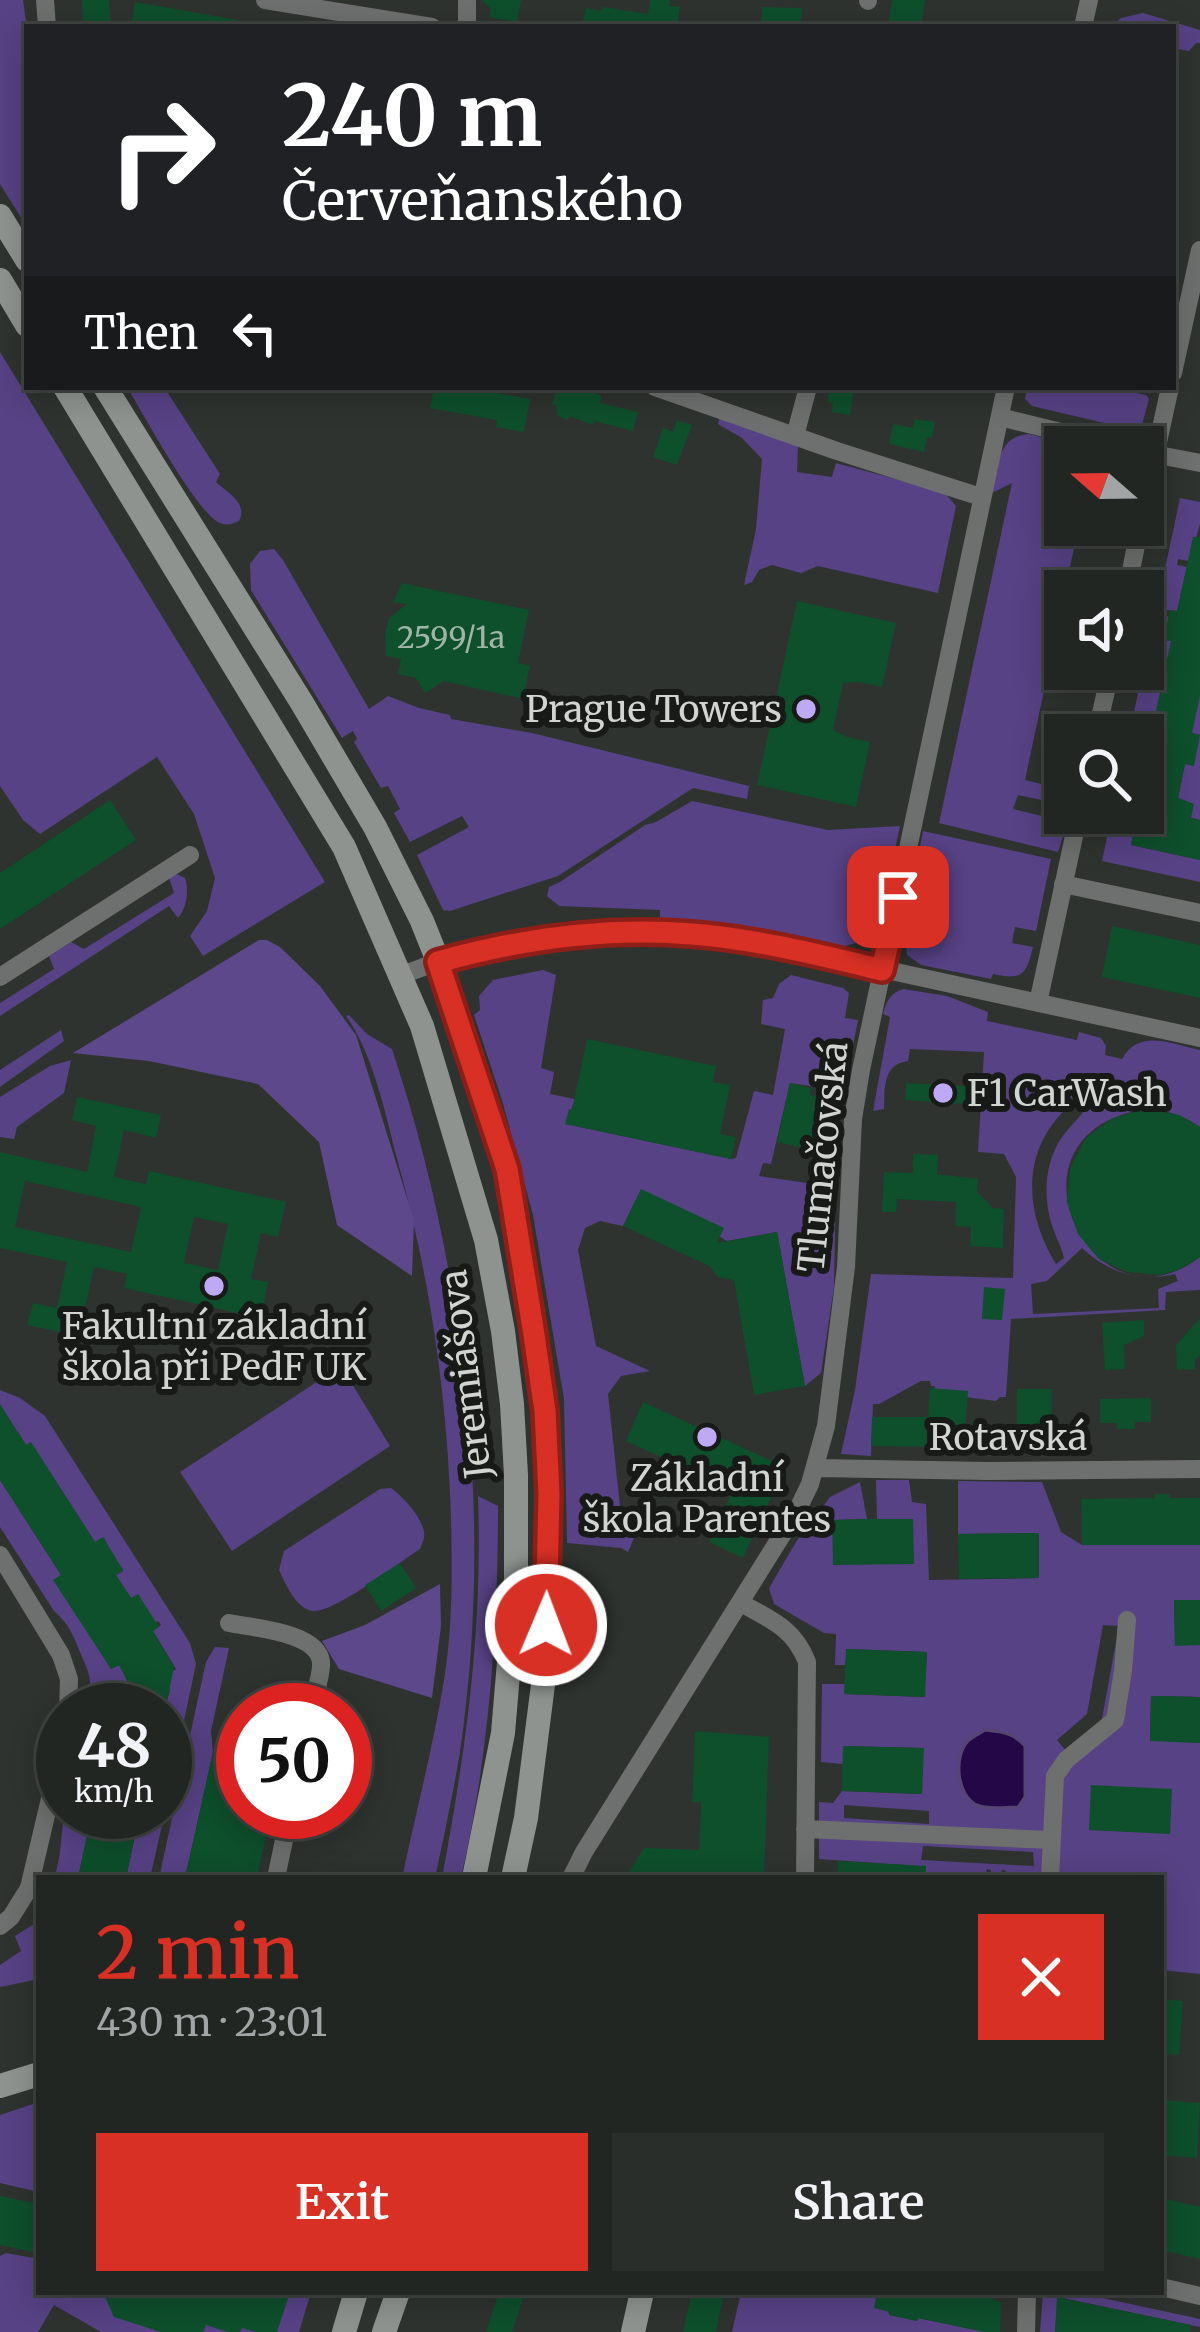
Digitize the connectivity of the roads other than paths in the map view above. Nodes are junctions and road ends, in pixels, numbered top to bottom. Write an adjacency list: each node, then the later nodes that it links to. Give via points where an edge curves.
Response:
1 (265, 0): 2 (street)
2 (413, 24)
3 (0, 217): 5 (main road)
4 (1200, 250): 8 (street)
5 (24, 255)
6 (0, 280): 7 (main road)
7 (24, 320)
8 (1176, 359)
9 (66, 390): 28 (main road, Jeremiášova, via 344,847)
10 (107, 390): 26 (main road, Jeremiášova, via 375,827)
11 (664, 390): 18 (street)
12 (807, 390): 18 (street)
13 (1005, 390): 15 (street, Tlumačovská)
14 (1169, 390): 16 (street)
15 (1000, 417): 17 (street); 21 (street, Tlumačovská)
16 (1158, 426)
17 (1044, 428)
18 (795, 436): 21 (street)
19 (1164, 456): 20 (street)
20 (1200, 463)
21 (982, 497): 27 (street, Tlumačovská)
22 (1074, 834): 24 (street)
23 (190, 855): 29 (street)
24 (1063, 884): 25 (street); 30 (street)
25 (1200, 913)
26 (438, 962): 27 (street, via 569,935 658,933 758,942); 28 (street); 47 (main road, Jeremiášova, via 507,1169 545,1411 545,1669)
27 (882, 970): 30 (street); 32 (street, Tlumačovská, via 853,1119 846,1267)
28 (402, 976): 46 (main road, Jeremiášova, via 486,1240 512,1403 510,1667)
29 (0, 977)
30 (1038, 1003): 31 (street)
31 (1200, 1038)
32 (816, 1468): 33 (street, Rotavská); 36 (street, Tlumačovská)
33 (1200, 1469)
34 (3, 1559): 35 (street); 39 (street, via 62,1655)
35 (0, 1588)
36 (741, 1603): 41 (street, via 790,1631 807,1662); 48 (street, Tlumačovská)
37 (1127, 1620): 44 (street, via 1115,1720 1054,1776)
38 (229, 1623): 40 (street, via 303,1638 321,1663)
39 (69, 1683)
40 (317, 1683)
41 (805, 1829): 44 (street); 49 (street)
42 (40, 1839): 51 (street, via 29,1888)
43 (285, 1839): 45 (street)
44 (1051, 1840): 50 (street)
45 (278, 1875)
46 (475, 1875)
47 (514, 1875)
48 (573, 1875)
49 (805, 1875)
50 (1050, 1875)
51 (0, 1927)
52 (36, 2075): 53 (main road)
53 (0, 2086)
54 (1164, 2289): 59 (street)
55 (355, 2295): 60 (main road)
56 (397, 2295): 61 (main road)
57 (641, 2295): 62 (main road)
58 (1027, 2295): 63 (street)
59 (1200, 2296)
60 (344, 2332)
61 (384, 2332)
62 (633, 2332)
63 (1026, 2332)

